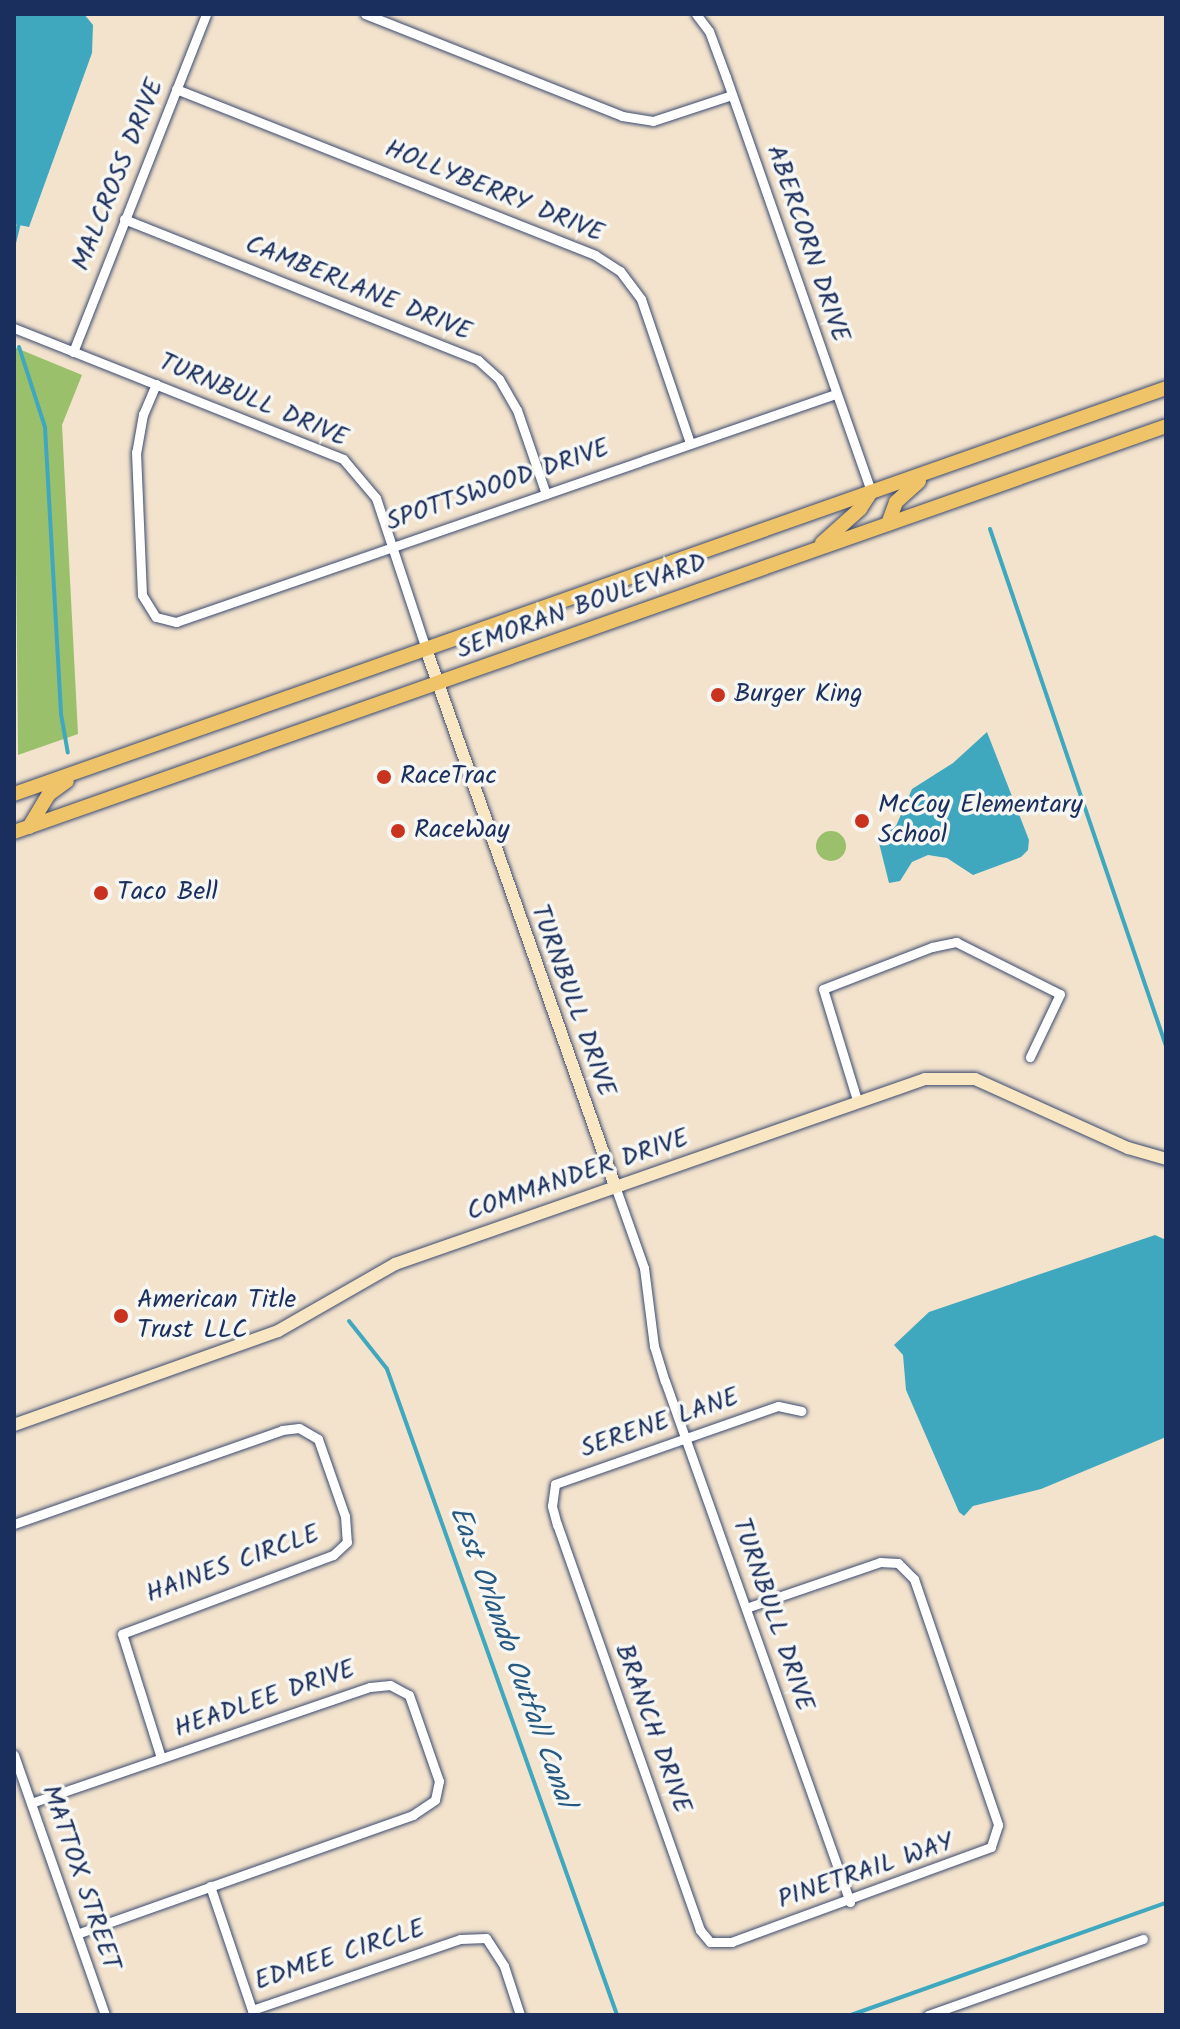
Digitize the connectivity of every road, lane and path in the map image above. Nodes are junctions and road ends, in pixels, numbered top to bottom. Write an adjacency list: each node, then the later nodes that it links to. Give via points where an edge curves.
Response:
1 (206, 14): 4 (street, MALCROSS DRIVE)
2 (365, 14): 5 (street, via 622,116 653,121)
3 (696, 14): 5 (street, ABERCORN DRIVE, via 709,31)
4 (176, 89): 6 (street, MALCROSS DRIVE); 13 (street, HOLLYBERRY DRIVE, via 595,255 620,271 641,299)
5 (732, 95): 11 (street, ABERCORN DRIVE)
6 (124, 219): 8 (street, MALCROSS DRIVE); 16 (street, CAMBERLANE DRIVE, via 478,360 499,379 517,410)
7 (14, 328): 8 (street, TURNBULL DRIVE)
8 (73, 352): 9 (street, TURNBULL DRIVE)
9 (156, 384): 18 (street, TURNBULL DRIVE, via 343,459 367,481); 18 (street, SPOTTSWOOD DRIVE, via 143,414 136,452 142,595 156,617 176,622)
10 (1166, 388): 14 (main road, SEMORAN BOULEVARD)
11 (835, 394): 13 (street, SPOTTSWOOD DRIVE); 15 (street, ABERCORN DRIVE)
12 (1166, 426): 17 (main road, SEMORAN BOULEVARD)
13 (690, 443): 16 (street, SPOTTSWOOD DRIVE)
14 (943, 467): 15 (main road, SEMORAN BOULEVARD); 17 (main road, via 909,486)
15 (871, 492): 19 (main road, via 846,524); 20 (main road, SEMORAN BOULEVARD)
16 (546, 494): 18 (street, SPOTTSWOOD DRIVE)
17 (888, 524): 19 (main road, SEMORAN BOULEVARD)
18 (393, 546): 20 (street, TURNBULL DRIVE)
19 (812, 550): 21 (main road, SEMORAN BOULEVARD)
20 (426, 649): 21 (street, TURNBULL DRIVE); 22 (main road, SEMORAN BOULEVARD)
21 (438, 683): 24 (main road, SEMORAN BOULEVARD); 29 (street, TURNBULL DRIVE)
22 (80, 771): 23 (main road, SEMORAN BOULEVARD); 24 (main road, via 49,794)
23 (14, 794)
24 (29, 827): 25 (main road, SEMORAN BOULEVARD)
25 (14, 832)
26 (1030, 1057): 27 (street, via 1060,994 956,942 932,947 823,989)
27 (857, 1100): 28 (street, COMMANDER DRIVE, via 925,1079 975,1079 1128,1148); 29 (street, COMMANDER DRIVE)
28 (1166, 1159)
29 (615, 1186): 31 (street, COMMANDER DRIVE, via 395,1264 266,1336); 32 (street, TURNBULL DRIVE, via 644,1268 654,1346)
30 (801, 1411): 32 (street, SERENE LANE, via 778,1406)
31 (14, 1425)
32 (686, 1435): 33 (street, SERENE LANE, via 555,1484); 35 (street, TURNBULL DRIVE)
33 (552, 1506): 43 (street, BRANCH DRIVE, via 700,1930 710,1942)
34 (14, 1524): 37 (street, HAINES CIRCLE, via 282,1430 299,1428 318,1439 345,1516 347,1542 333,1555 122,1634)
35 (746, 1608): 40 (street, TURNBULL DRIVE); 40 (street, PINETRAIL WAY, via 880,1562 898,1563 914,1579 998,1825 991,1847 973,1858)
36 (14, 1755): 38 (street, MATTOX STREET)
37 (161, 1758): 38 (street, HEADLEE DRIVE); 39 (street, HEADLEE DRIVE, via 370,1687 390,1685 409,1695 439,1781 435,1800 413,1815)
38 (31, 1803): 41 (street, MATTOX STREET)
39 (210, 1886): 41 (street, HEADLEE DRIVE); 45 (street, EDMEE CIRCLE, via 252,2010 460,1939 486,1938 504,1966)
40 (850, 1902): 43 (street, PINETRAIL WAY)
41 (77, 1934): 44 (street, MATTOX STREET)
42 (1143, 1939): 46 (street)
43 (732, 1942)
44 (105, 2015)
45 (520, 2015)
46 (928, 2015)

